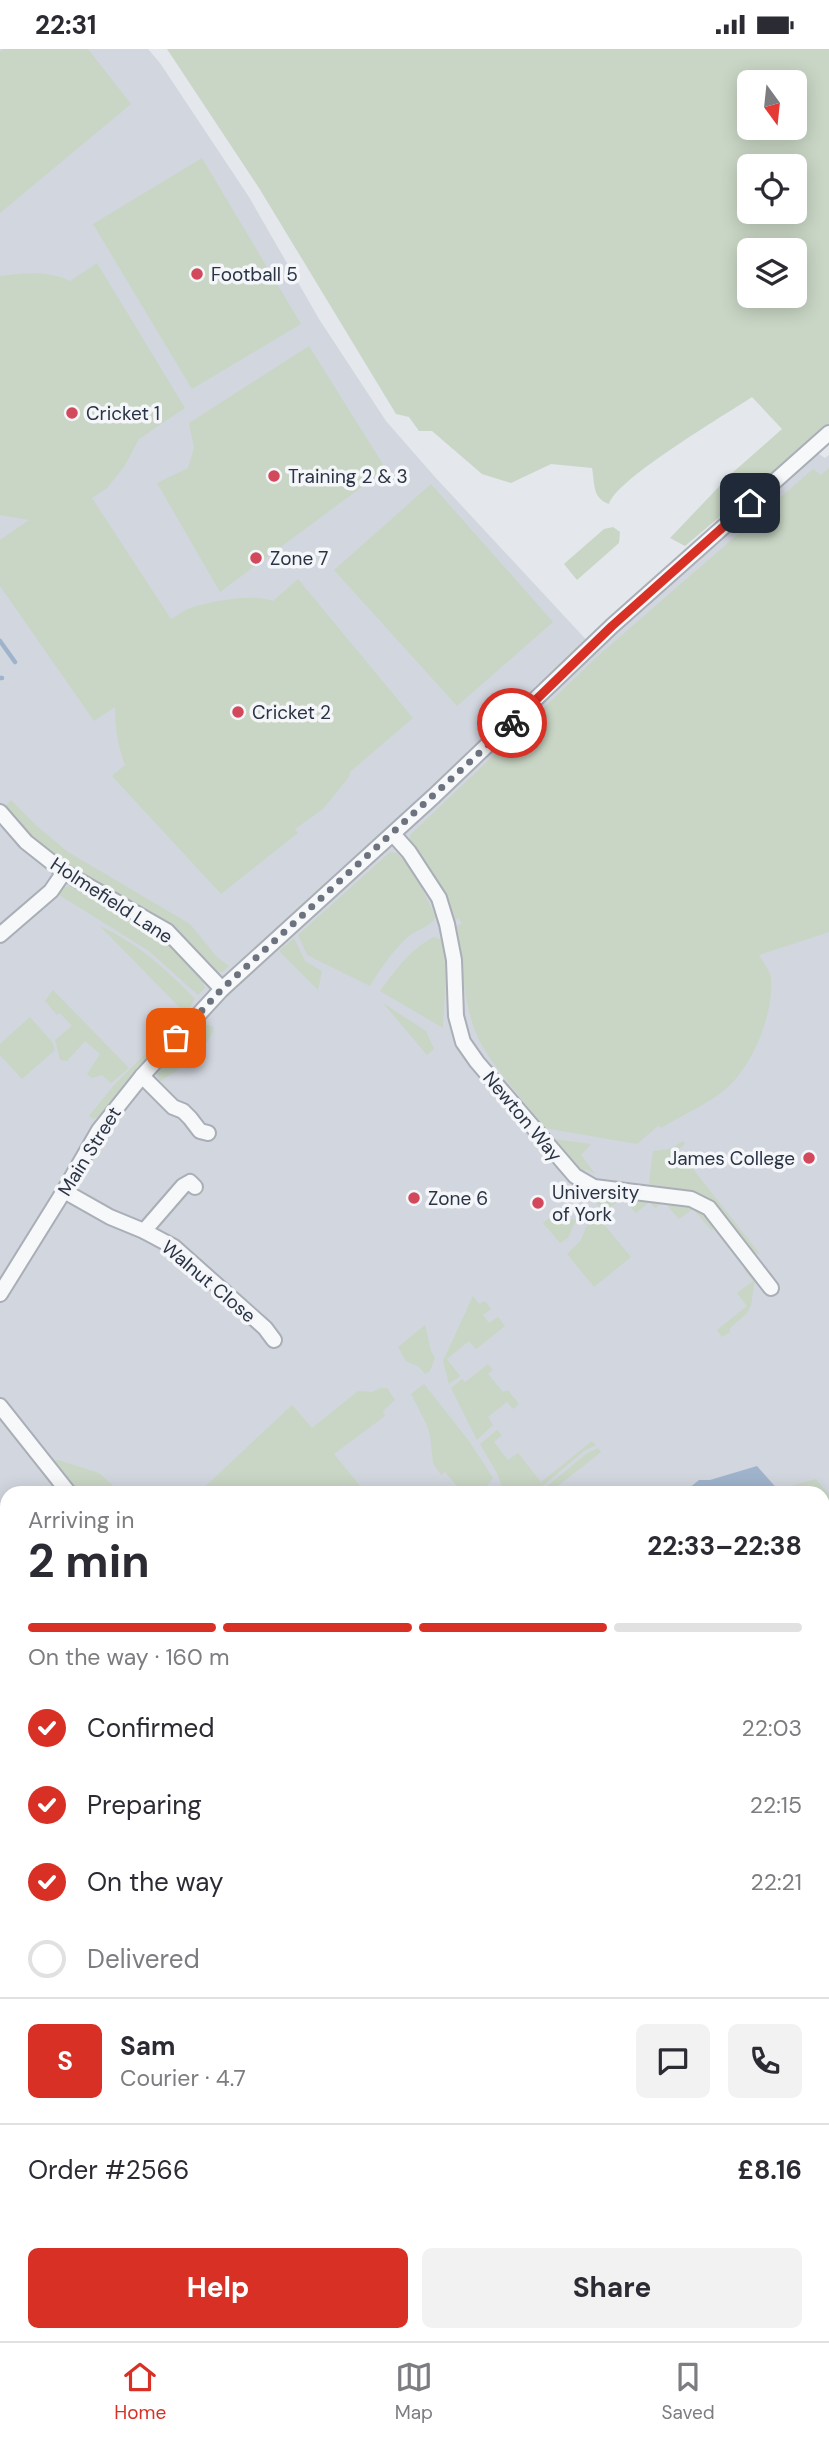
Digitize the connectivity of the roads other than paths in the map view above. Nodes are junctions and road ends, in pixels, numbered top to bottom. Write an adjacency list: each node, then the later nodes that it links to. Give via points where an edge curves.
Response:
1 (829, 433): 3 (street, Main Street, via 612,626)
2 (0, 812): 4 (street, Holmefield Lane, via 26,842)
3 (393, 834): 6 (street, Main Street); 12 (street, Newton Way, via 439,898 454,960 456,1016 463,1042 486,1072 575,1176 594,1187 691,1199 709,1208)
4 (64, 872): 5 (street, via 51,891); 6 (street, Holmefield Lane, via 167,931)
5 (0, 935)
6 (222, 989): 7 (street, Main Street)
7 (142, 1076): 8 (street, via 173,1108); 10 (street, Main Street, via 99,1130)
8 (208, 1133)
9 (195, 1187): 11 (street, via 190,1182 183,1186)
10 (64, 1191): 11 (street, Walnut Close); 13 (street, Main Street)
11 (144, 1231): 14 (street, Walnut Close, via 174,1247)
12 (771, 1288)
13 (0, 1294)
14 (274, 1340)
15 (0, 1406): 16 (street)
16 (63, 1486)

